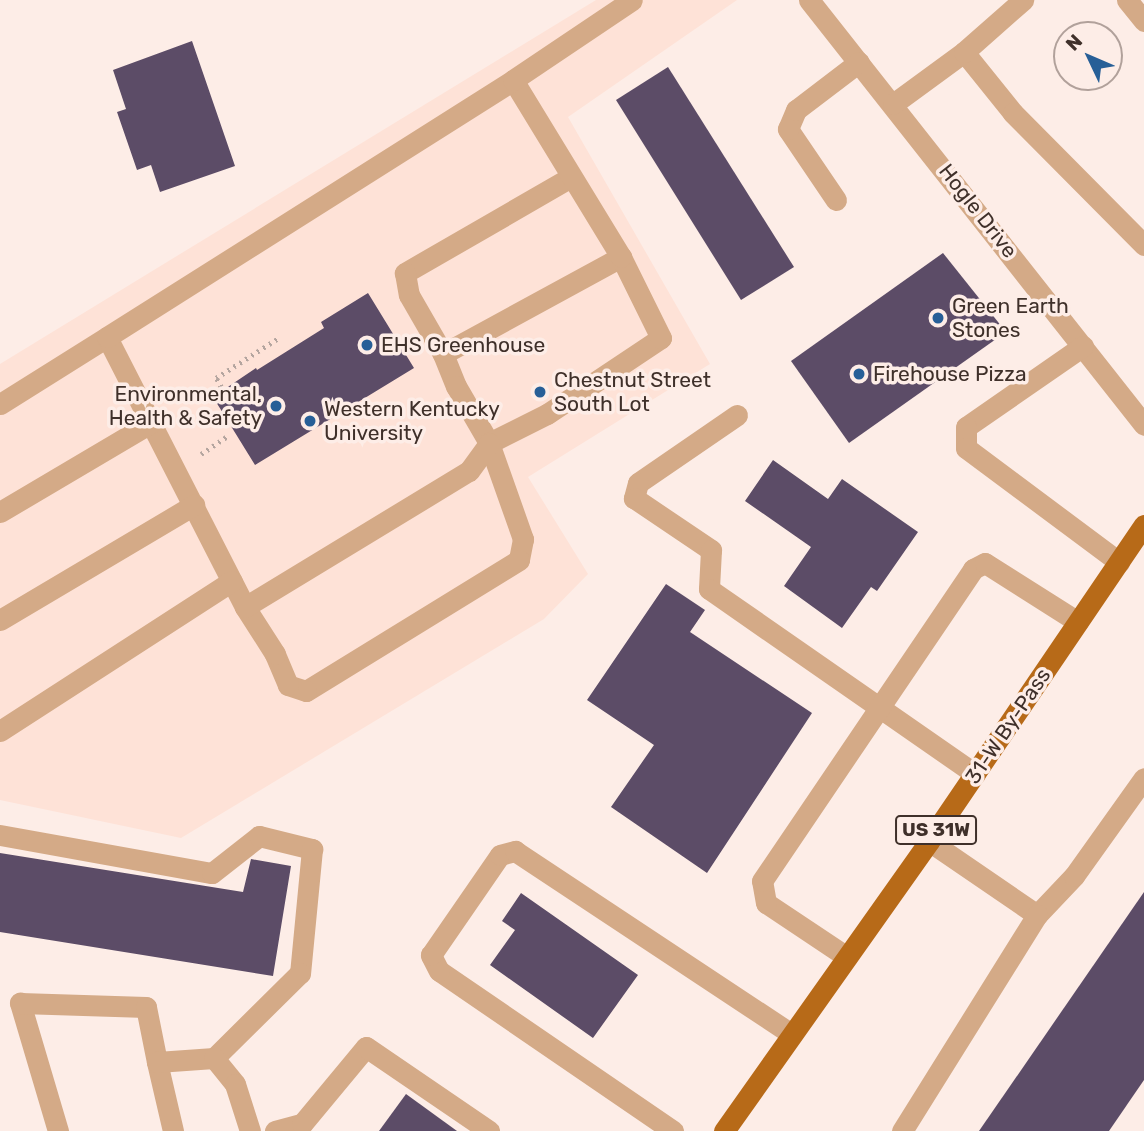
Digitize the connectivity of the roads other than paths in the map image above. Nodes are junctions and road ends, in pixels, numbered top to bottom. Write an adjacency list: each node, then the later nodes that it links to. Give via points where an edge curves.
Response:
1 (632, 0): 8 (street)
2 (810, 0): 7 (street, Hogle Drive)
3 (1023, 0): 6 (street)
4 (1127, 0): 5 (street)
5 (1144, 21)
6 (964, 52): 9 (street); 12 (street, via 1013,113)
7 (859, 61): 9 (street, Hogle Drive); 11 (street, via 796,110 788,129)
8 (513, 80): 10 (street); 14 (street)
9 (893, 104): 15 (street, Hogle Drive)
10 (571, 177): 13 (street); 16 (street, via 405,273 409,295)
11 (836, 201)
12 (1144, 246)
13 (621, 257): 16 (street); 21 (street, via 661,338 547,414)
14 (107, 337): 17 (street); 19 (street)
15 (1083, 346): 20 (street, Hogle Drive); 25 (street, via 966,427 966,448)
16 (443, 354): 21 (street)
17 (0, 404)
18 (737, 415): 30 (street, via 638,483 634,498 711,550 709,589)
19 (152, 422): 22 (street); 23 (street)
20 (1144, 425)
21 (488, 443): 27 (street, via 469,471); 27 (street, via 523,539 519,560 306,691 288,685 275,654)
22 (194, 505): 26 (street); 28 (street)
23 (0, 512)
24 (1144, 525): 25 (main road, 31-W By-Pass / US 31W)
25 (1119, 562): 29 (main road, 31-W By-Pass / US 31W)
26 (232, 581): 27 (street); 31 (street)
27 (245, 607)
28 (0, 620)
29 (1078, 622): 30 (street, via 985,563 973,569); 32 (main road, 31-W By-Pass / US 31W)
30 (878, 709): 32 (street); 37 (street, via 762,881 766,903)
31 (0, 731)
32 (975, 774): 35 (main road, 31-W By-Pass / US 31W)
33 (1144, 778): 36 (street, via 1074,876)
34 (0, 835): 39 (street, via 212,873 259,836 312,849 300,973)
35 (929, 841): 36 (street); 37 (main road, 31-W By-Pass / US 31W)
36 (1037, 915): 49 (street)
37 (847, 957): 38 (main road, 31-W By-Pass / US 31W)
38 (792, 1034): 47 (street, via 515,852 500,855 431,955 439,971); 48 (main road, 31-W By-Pass / US 31W)
39 (214, 1058): 40 (street); 44 (street, via 235,1084)
40 (157, 1062): 42 (street, via 146,1007 20,1003); 43 (street)
41 (304, 1128): 45 (street); 46 (street, via 366,1047)
42 (58, 1131)
43 (173, 1131)
44 (250, 1131)
45 (275, 1131)
46 (489, 1131)
47 (673, 1131)
48 (724, 1131)
49 (902, 1131)

